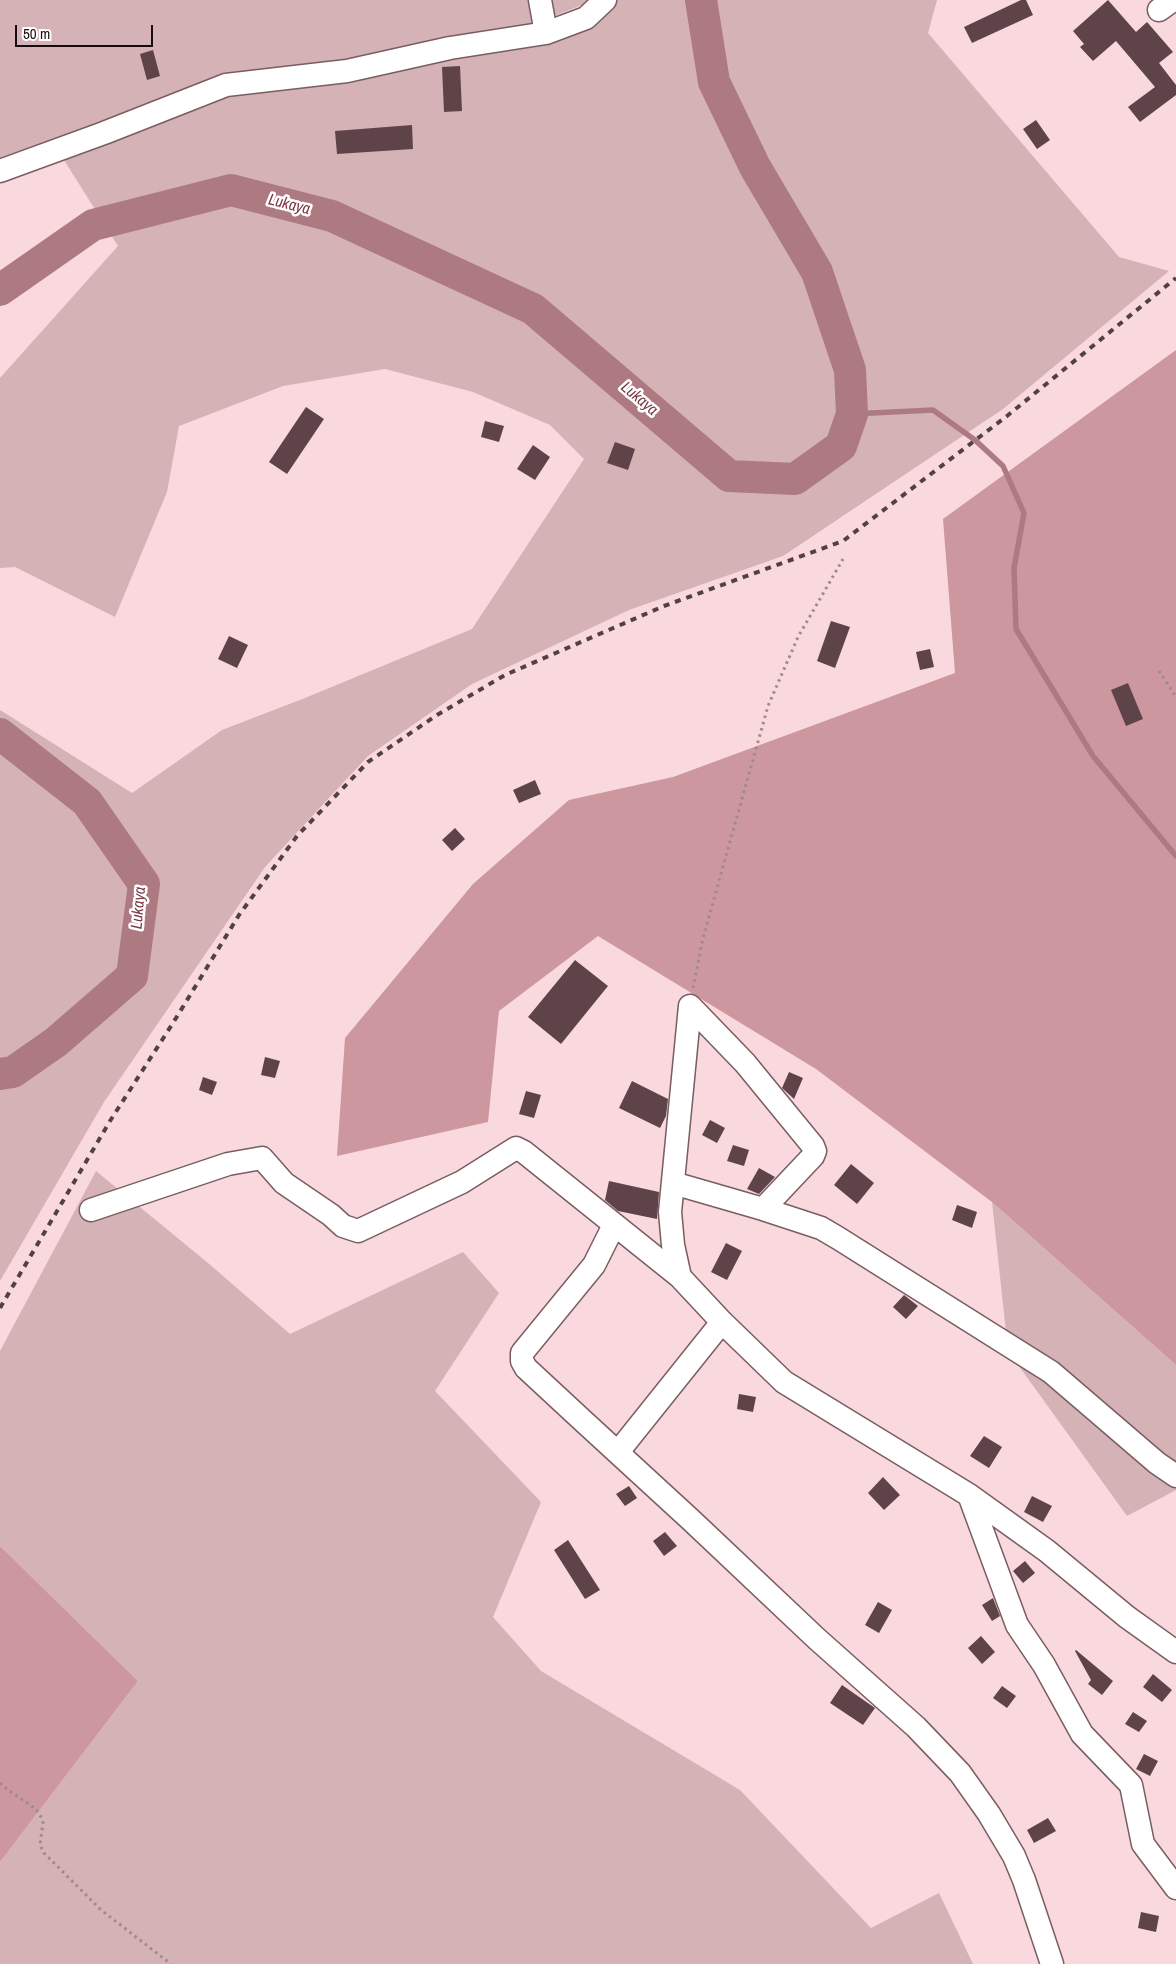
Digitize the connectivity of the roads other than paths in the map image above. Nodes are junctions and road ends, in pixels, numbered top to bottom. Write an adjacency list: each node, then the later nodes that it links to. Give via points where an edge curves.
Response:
1 (540, 0): 3 (street)
2 (605, 0): 3 (street, via 586,18)
3 (546, 33): 4 (street, via 450,48 347,71 226,85)
4 (0, 172)
5 (672, 1183): 6 (street); 6 (street, via 690,1006 745,1063 815,1151); 9 (street, via 670,1212)
6 (762, 1209): 12 (street, via 821,1228 1051,1372)
7 (91, 1210): 8 (street, via 228,1164 262,1158 284,1183 343,1226 358,1231 462,1182 516,1148)
8 (614, 1225): 9 (street); 11 (street, via 594,1265 522,1353 522,1361 532,1374)
9 (680, 1277): 10 (street)
10 (722, 1322): 11 (street); 13 (street, via 784,1382)
11 (618, 1452): 16 (street, via 916,1727 960,1773 1014,1856)
12 (1176, 1476)
13 (970, 1495): 14 (street); 15 (street, via 1017,1625 1044,1665 1082,1734 1131,1785 1143,1844)
14 (1176, 1652)
15 (1176, 1888)
16 (1052, 1964)

